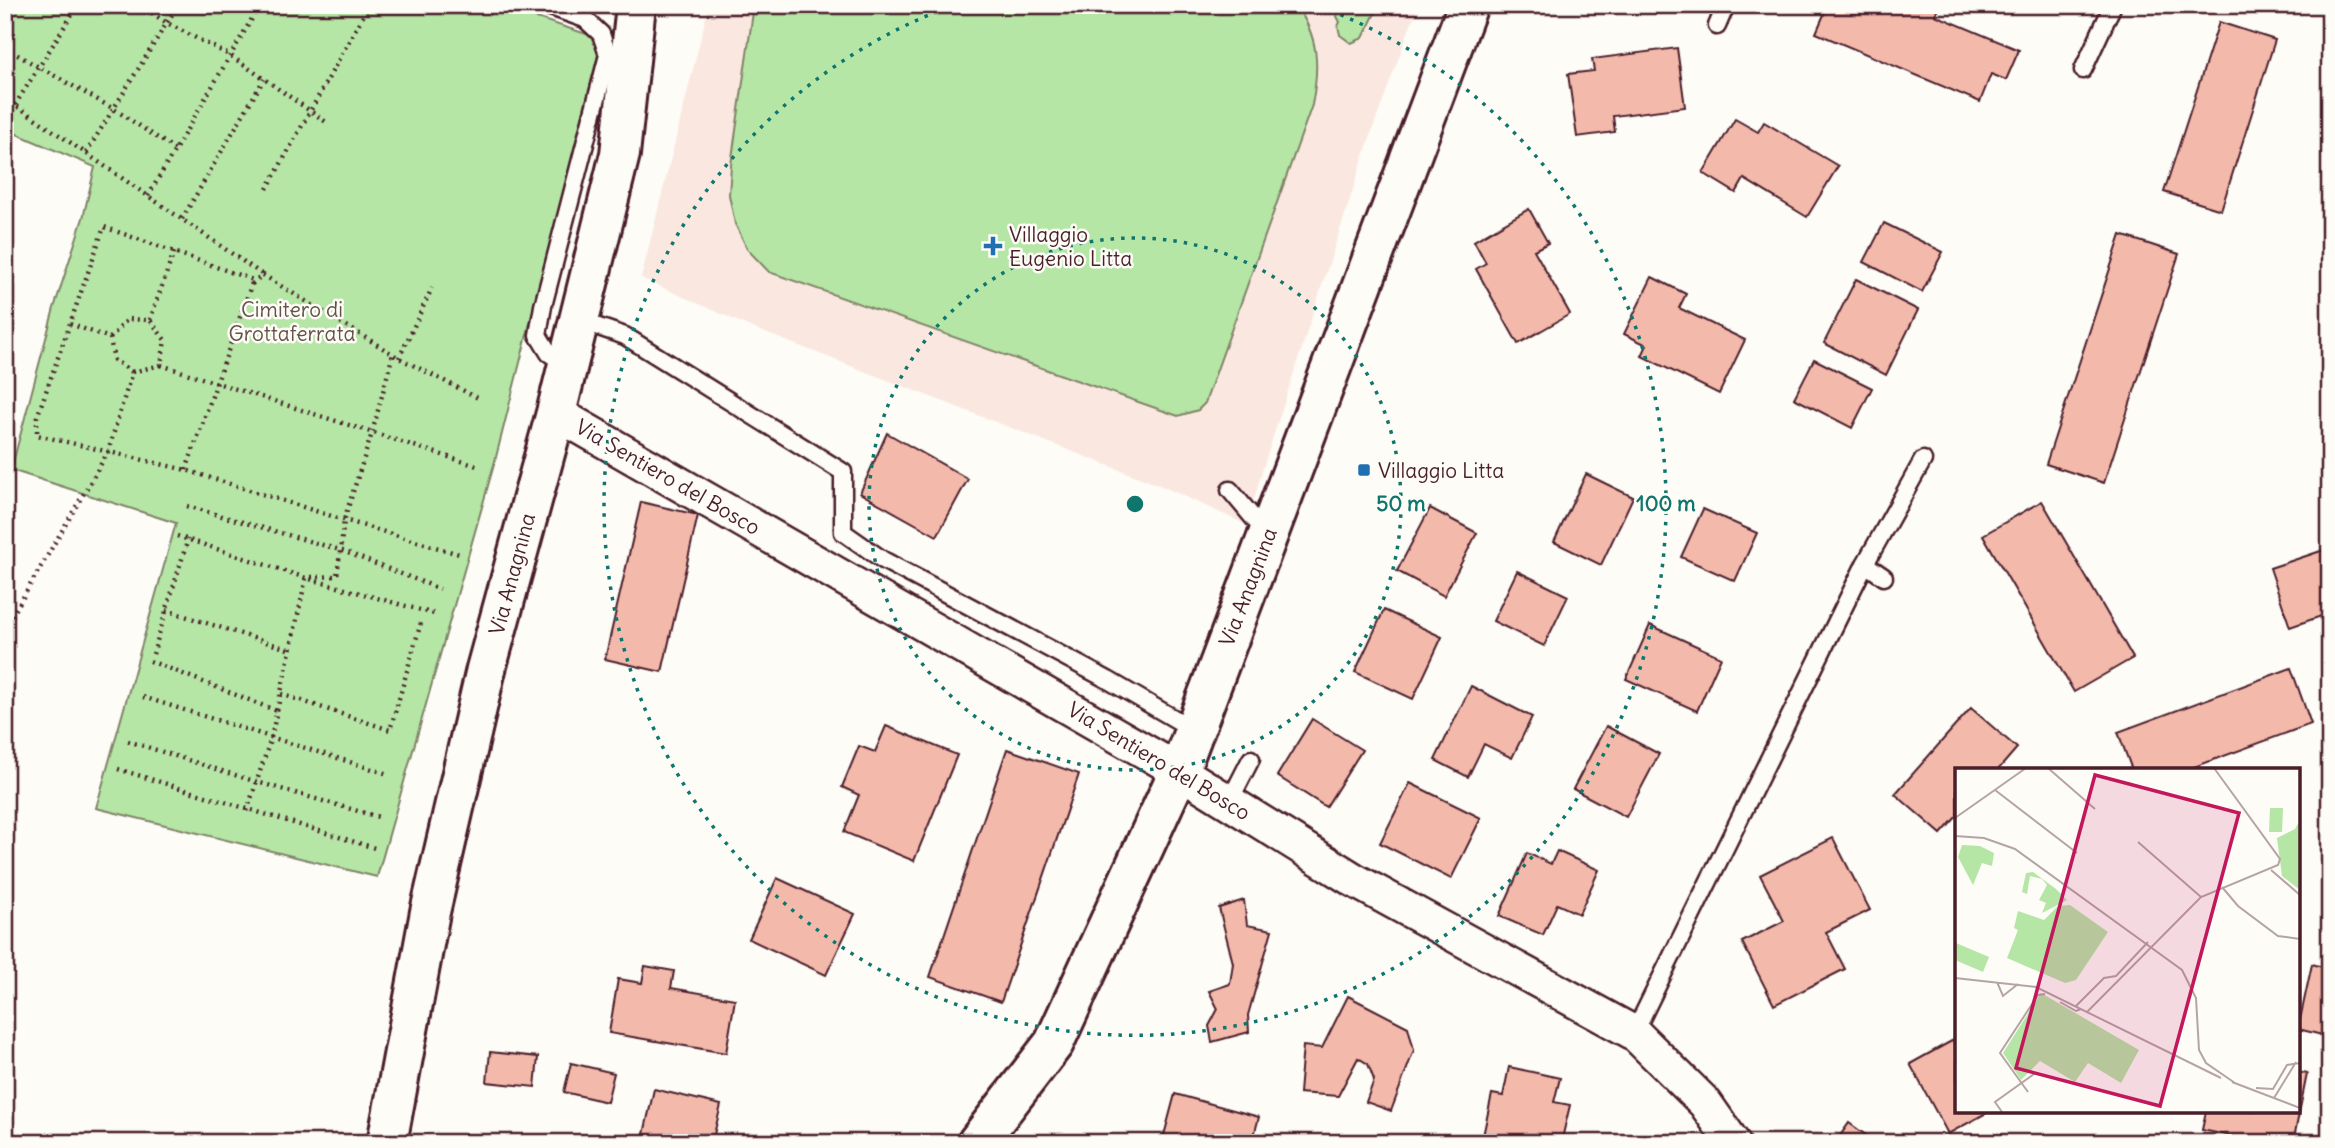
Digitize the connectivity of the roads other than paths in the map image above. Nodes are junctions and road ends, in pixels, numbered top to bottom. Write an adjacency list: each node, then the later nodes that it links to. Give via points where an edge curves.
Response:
1 (545, 5): 9 (lane, via 585,19 601,34 608,55 538,335 549,352)
2 (636, 5): 8 (main road, Via Anagnina, via 620,153)
3 (1468, 5): 13 (main road, Via Anagnina)
4 (1726, 5): 6 (lane)
5 (2113, 5): 7 (lane)
6 (1717, 26)
7 (2082, 70)
8 (579, 320): 9 (main road, Via Anagnina); 16 (lane, via 625,336 843,472 843,532 883,560)
9 (567, 365): 10 (main road, Via Anagnina)
10 (556, 413): 18 (street, Via Sentiero del Bosco); 21 (main road, Via Anagnina, via 480,696 430,912)
11 (1923, 460): 14 (lane)
12 (1230, 490): 13 (lane)
13 (1268, 535): 16 (main road, Via Anagnina)
14 (1865, 564): 15 (lane); 20 (lane)
15 (1885, 577)
16 (1195, 730): 18 (main road, Via Anagnina)
17 (1251, 759): 19 (lane)
18 (1179, 771): 19 (street, Via Sentiero del Bosco); 22 (main road, Via Anagnina, via 1054,1043)
19 (1228, 802): 20 (street, Via Sentiero del Bosco, via 1354,880)
20 (1634, 1033): 23 (street, Via Sentiero del Bosco, via 1705,1103)
21 (387, 1143)
22 (977, 1143)
23 (1733, 1143)

